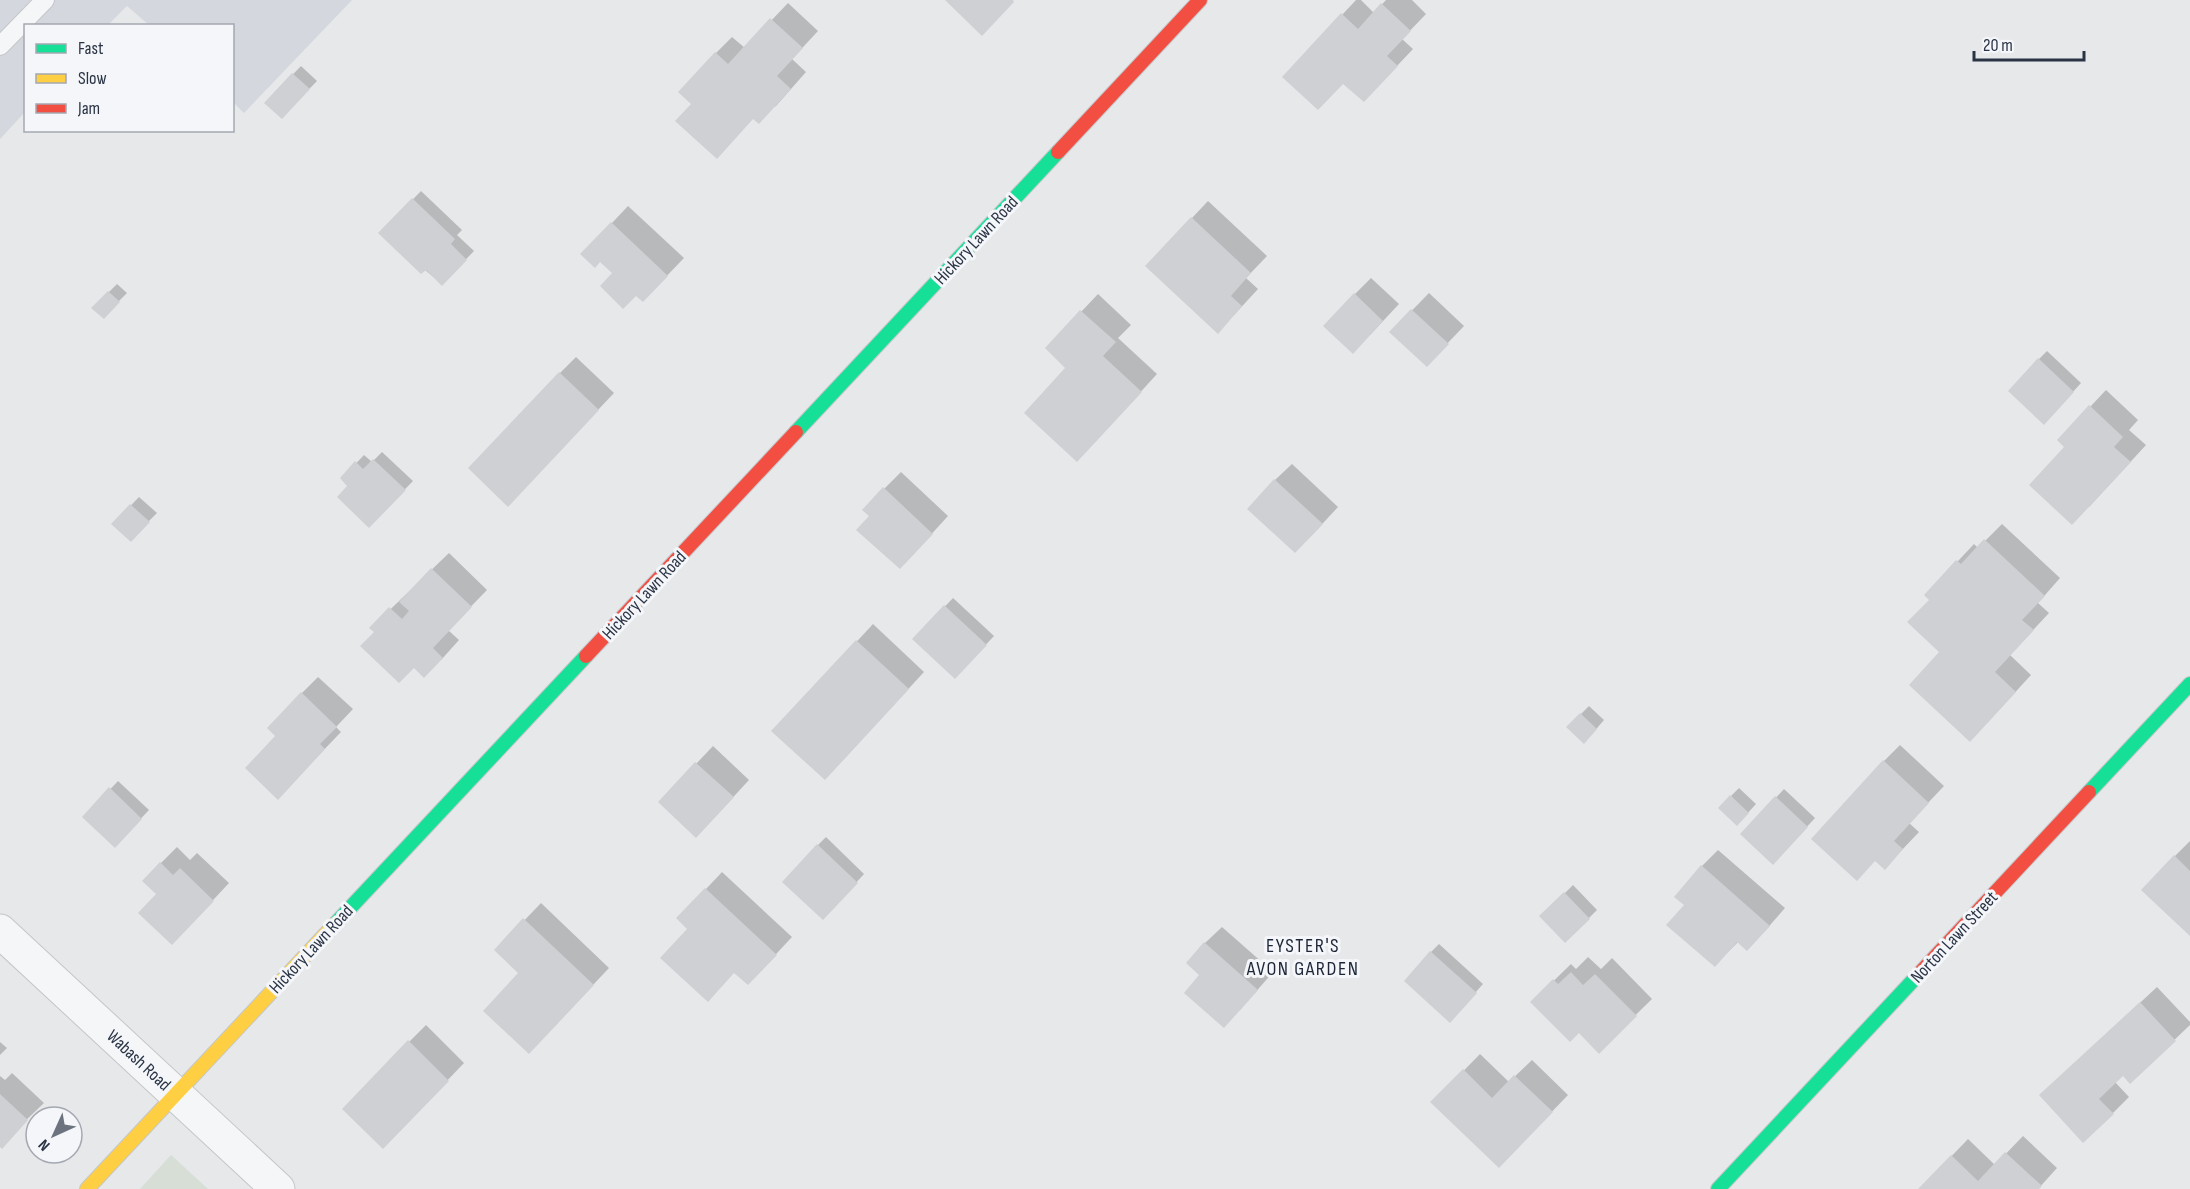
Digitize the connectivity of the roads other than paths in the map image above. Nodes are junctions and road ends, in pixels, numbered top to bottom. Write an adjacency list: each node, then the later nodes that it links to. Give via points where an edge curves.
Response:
1 (45, 0): 3 (lane)
2 (1200, 0): 6 (street, Hickory Lawn Road)
3 (0, 46)
4 (2190, 684): 9 (street, Norton Lawn Street)
5 (0, 931): 6 (street, Wabash Road)
6 (174, 1094): 7 (street, Hickory Lawn Road); 8 (street, Wabash Road)
7 (87, 1189)
8 (278, 1189)
9 (1718, 1189)

